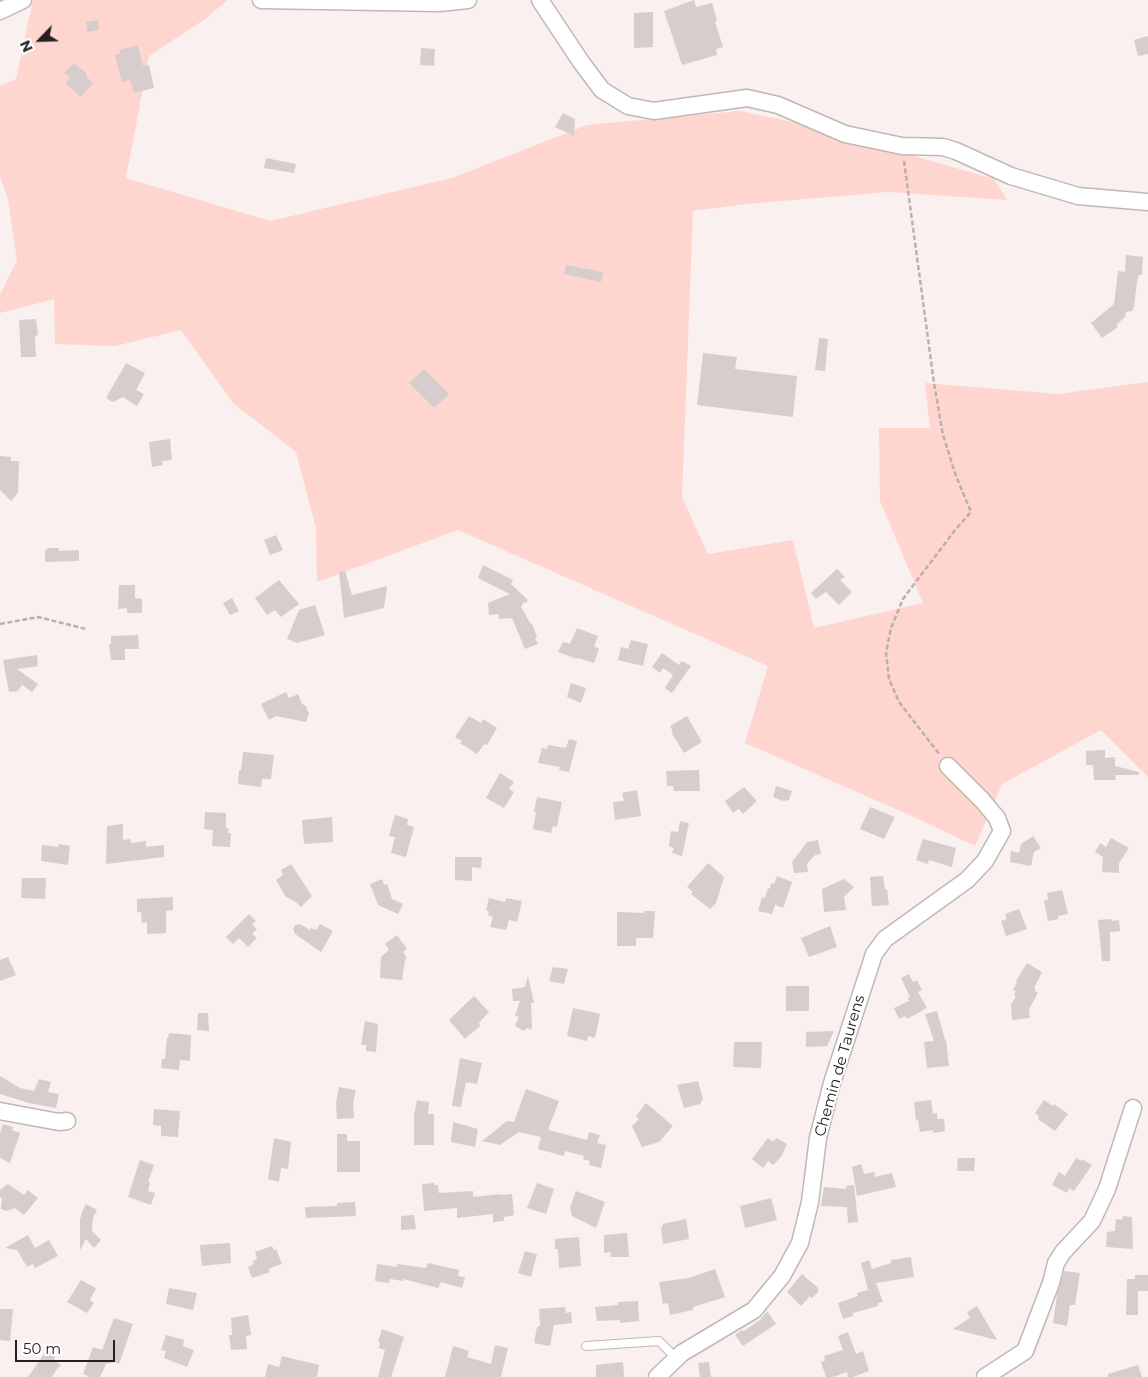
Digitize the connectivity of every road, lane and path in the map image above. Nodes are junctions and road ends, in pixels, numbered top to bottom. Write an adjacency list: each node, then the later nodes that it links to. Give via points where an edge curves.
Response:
1 (24, 0): 5 (street)
2 (261, 0): 3 (street, via 439,3)
3 (468, 0)
4 (540, 0): 6 (street, via 602,90 628,106 654,111 746,98 778,105 845,134)
5 (0, 11)
6 (902, 146): 7 (street, via 956,150 1011,176 1078,196); 10 (path, via 943,435 971,512 903,599 886,653 889,679 899,702)
7 (1148, 202)
8 (0, 624): 9 (path, via 38,617)
9 (86, 629)
10 (948, 766): 15 (street, Chemin de Taurens, via 997,818 1002,831 985,861 967,880 885,939 874,954 832,1083 818,1138 810,1202 800,1243 786,1269 754,1310)
11 (1133, 1108): 17 (street, via 1107,1189 1092,1220 1056,1263 1025,1351)
12 (0, 1111): 13 (street, via 59,1122)
13 (67, 1120)
14 (586, 1346): 15 (lane, via 660,1341)
15 (676, 1358): 16 (street, Chemin de Taurens)
16 (657, 1377)
17 (984, 1377)

